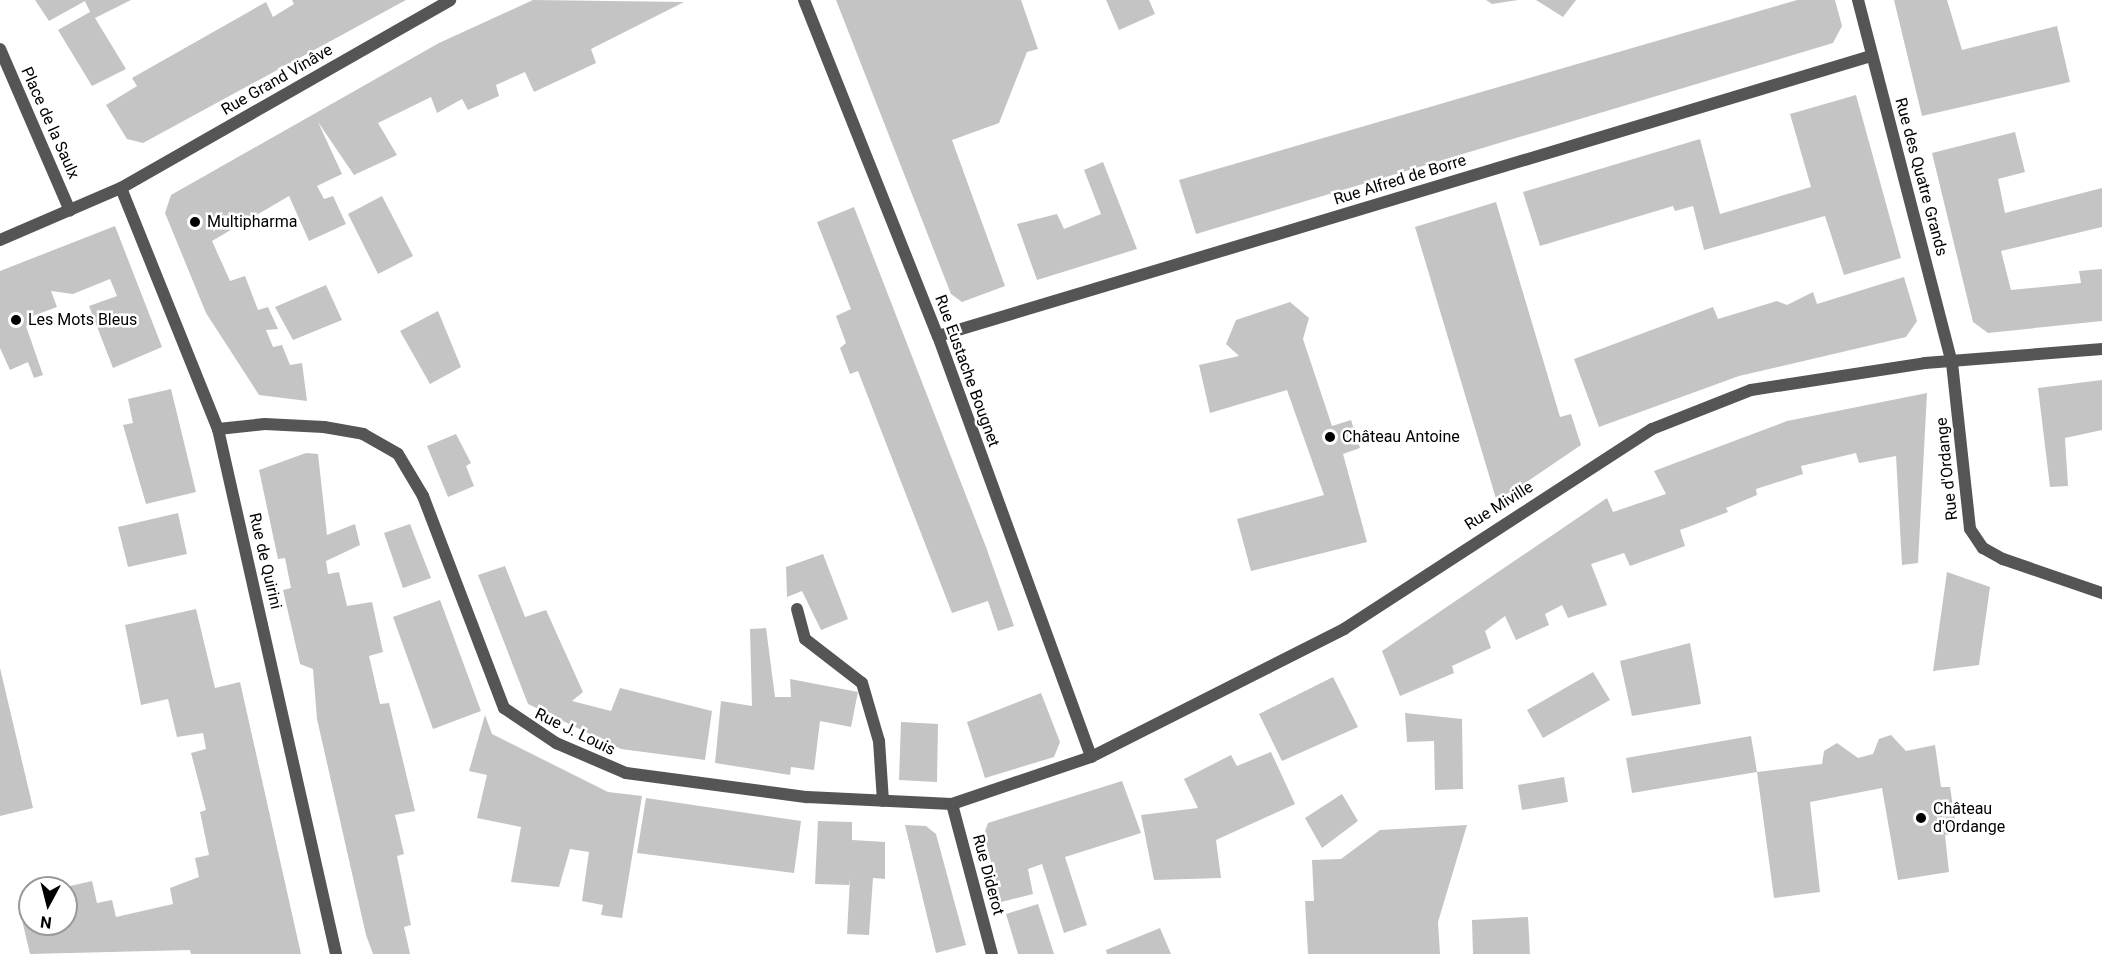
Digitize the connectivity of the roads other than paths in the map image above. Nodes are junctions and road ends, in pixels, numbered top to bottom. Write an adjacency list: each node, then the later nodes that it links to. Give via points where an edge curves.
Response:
1 (450, 0): 6 (street, Rue Grand Vinâve)
2 (804, 0): 9 (street, Rue Eustache Bougnet)
3 (1858, 0): 5 (street, Rue des Quatre Grands)
4 (0, 49): 7 (street, Place de la Saulx)
5 (1871, 56): 9 (street, Rue Alfred de Borre); 11 (street, Rue des Quatre Grands)
6 (121, 188): 7 (street, Rue Grand Vinâve); 12 (street, Rue de Quirini)
7 (70, 211): 8 (street, Rue Grand Vinâve)
8 (0, 240)
9 (938, 336): 15 (street, Rue Eustache Bougnet)
10 (2102, 349): 11 (street, Rue Miville)
11 (1952, 363): 13 (street, Rue d'Ordange, via 1970,529 1983,548 2003,559); 15 (street, Rue Miville, via 1751,390 1652,429 1344,629)
12 (218, 429): 16 (street, Rue J. Louis, via 265,424 324,427 363,434 398,454 423,496 495,689 520,723 626,773); 18 (street, Rue de Quirini)
13 (2102, 593)
14 (797, 609): 16 (street, via 805,639 862,683 879,741)
15 (1091, 757): 17 (street, Rue J. Louis)
16 (883, 801): 17 (street, Rue J. Louis)
17 (952, 804): 19 (street, Rue Diderot)
18 (336, 954)
19 (992, 954)

